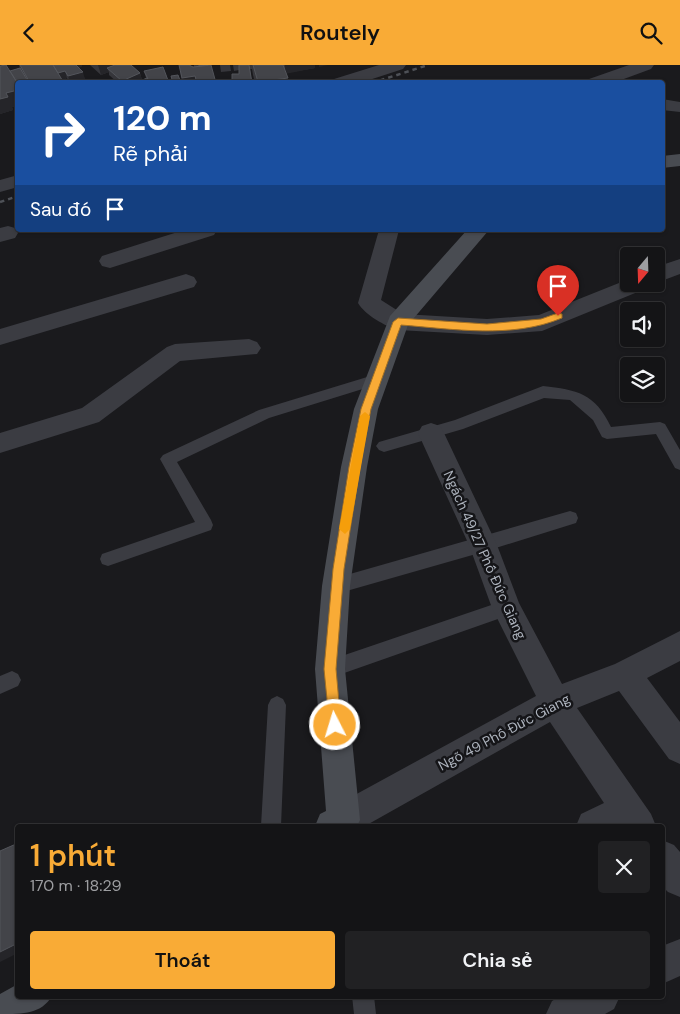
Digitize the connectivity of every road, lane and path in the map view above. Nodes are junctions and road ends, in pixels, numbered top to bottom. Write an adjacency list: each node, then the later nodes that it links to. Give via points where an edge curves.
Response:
1 (397, 65): 3 (street)
2 (645, 65): 4 (street)
3 (350, 80)
4 (603, 80)
5 (665, 104): 6 (street)
6 (680, 107)
7 (680, 160): 8 (street)
8 (665, 162)
9 (15, 182): 10 (street)
10 (0, 186)
11 (201, 232): 14 (street)
12 (388, 232): 19 (street, via 369,303)
13 (477, 232): 19 (street)
14 (110, 261)
15 (680, 266): 16 (street)
16 (665, 272)
17 (186, 282): 20 (street)
18 (620, 291): 19 (street, via 542,323 487,327)
19 (398, 322): 22 (street)
20 (0, 337)
21 (249, 348): 24 (street, via 175,353 90,415)
22 (377, 379): 29 (lane, via 264,414 168,459 205,525); 30 (street, via 366,409 354,467)
23 (431, 433): 25 (lane); 26 (lane, via 543,392 574,395 600,416 607,433 660,428); 28 (street, Ngách 49/27 Phố Đức Giang)
24 (0, 443)
25 (384, 446)
26 (680, 464)
27 (570, 518): 28 (lane)
28 (483, 545): 30 (lane); 31 (street, Ngách 49/27 Phố Đức Giang)
29 (108, 559)
30 (336, 586): 33 (street)
31 (506, 608): 33 (lane); 35 (street, Ngách 49/27 Phố Đức Giang)
32 (680, 645): 34 (street, Ngõ 49 Phố Đức Giang)
33 (330, 669): 40 (street)
34 (625, 673): 35 (street, Ngõ 49 Phố Đức Giang); 37 (street)
35 (555, 702): 38 (street, Ngách 49/27 Phố Đức Giang); 40 (street, Ngõ 49 Phố Đức Giang)
36 (276, 705): 39 (lane)
37 (680, 748)
38 (632, 818): 41 (street)
39 (271, 824)
40 (340, 824)
41 (603, 824)
42 (665, 861): 43 (street)
43 (680, 880)
44 (680, 957): 45 (street)
45 (665, 964)
46 (28, 999): 49 (street)
47 (363, 999): 50 (lane)
48 (595, 999): 51 (street)
49 (2, 1014)
50 (365, 1014)
51 (565, 1014)

